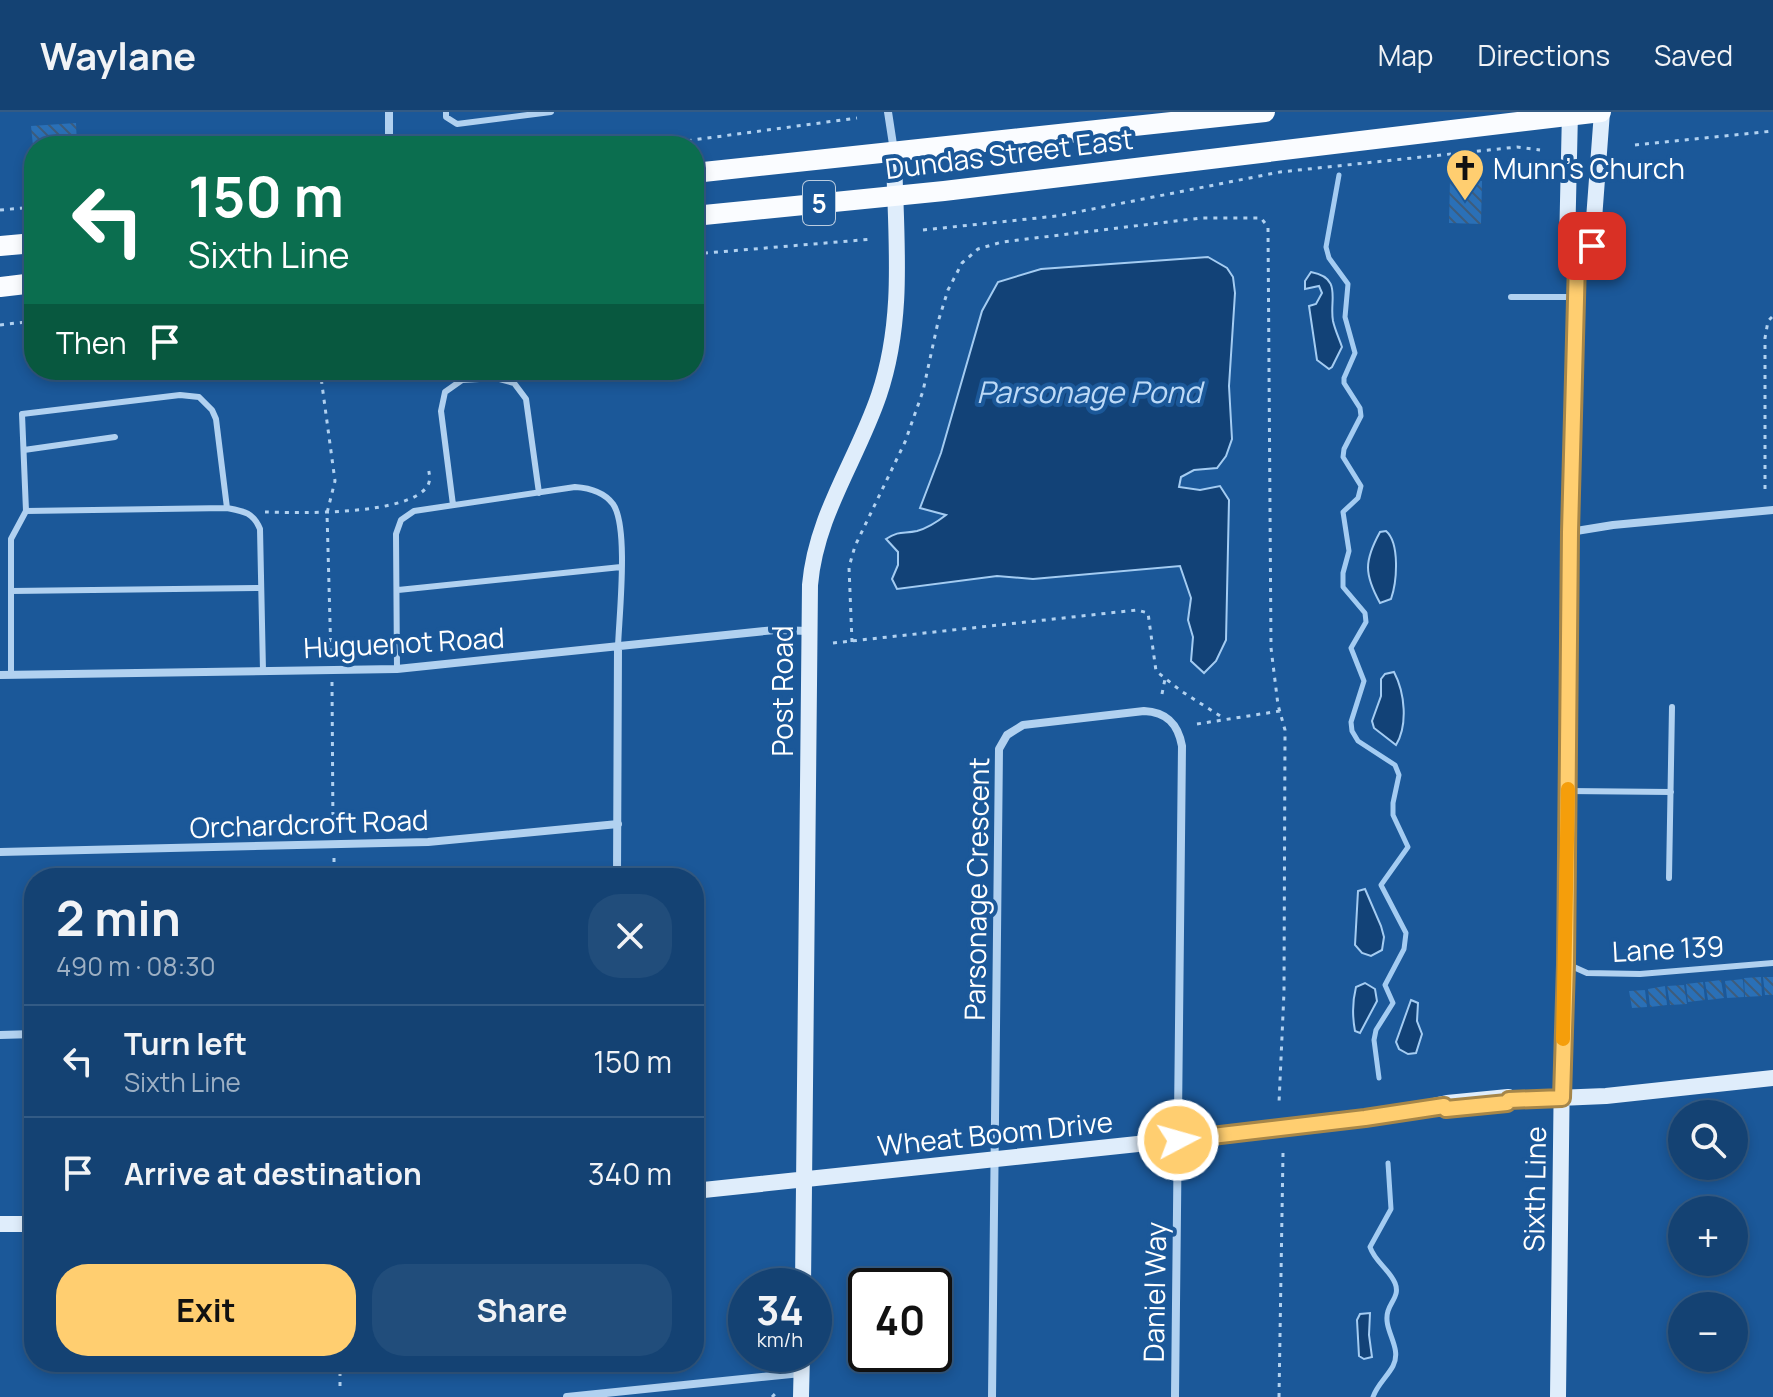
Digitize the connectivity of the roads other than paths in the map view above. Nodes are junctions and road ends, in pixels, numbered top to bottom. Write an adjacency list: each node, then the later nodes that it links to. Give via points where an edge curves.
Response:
1 (389, 112): 8 (street)
2 (446, 112): 3 (lane, via 457,124)
3 (551, 112)
4 (888, 112): 9 (street, Post Road)
5 (1265, 112): 9 (main road, Dundas Street East / 5)
6 (1602, 112): 7 (main road, 5); 15 (street, Sixth Line, via 1592,246)
7 (1570, 115): 11 (main road, Dundas Street East / 5); 15 (street, Sixth Line, via 1567,246)
8 (389, 136)
9 (894, 151): 10 (main road, Dundas Street East / 5); 11 (street, Post Road)
10 (704, 172)
11 (895, 196): 12 (main road, Dundas Street East / 5); 34 (street, Post Road, via 899,272 893,342 868,424 820,529 811,569)
12 (704, 215)
13 (24, 244): 14 (main road)
14 (0, 246)
15 (1577, 261): 19 (street, Sixth Line)
16 (24, 284): 17 (main road)
17 (0, 287)
18 (1511, 297): 19 (lane)
19 (1577, 297): 29 (street, Sixth Line)
20 (462, 380): 25 (lane, via 445,392 441,411)
21 (503, 380): 24 (lane, via 514,383 526,399)
22 (115, 437): 23 (lane)
23 (24, 450): 26 (lane, via 22,414 199,397 216,419); 28 (lane)
24 (539, 493): 25 (lane); 30 (lane, via 583,487 607,497 620,519)
25 (453, 505): 32 (lane, via 414,511 401,520 396,534)
26 (227, 508): 28 (lane); 31 (lane, via 248,512 260,529)
27 (1773, 510): 29 (street)
28 (26, 511): 33 (lane, via 11,539)
29 (1570, 532): 41 (street, Sixth Line)
30 (621, 567): 32 (lane); 35 (lane)
31 (261, 588): 33 (lane); 37 (lane)
32 (398, 590): 36 (lane)
33 (11, 591): 38 (lane)
34 (809, 631): 35 (street, Huguenot Road); 55 (street, Post Road)
35 (618, 647): 36 (street, Huguenot Road); 43 (street)
36 (397, 669): 37 (street, Huguenot Road)
37 (263, 671): 38 (street, Huguenot Road)
38 (11, 674): 39 (street, Huguenot Road)
39 (0, 675)
40 (1672, 707): 42 (lane)
41 (1568, 791): 42 (lane); 48 (street, Sixth Line)
42 (1671, 792): 46 (lane)
43 (618, 824): 44 (street, Orchardcroft Road, via 417,843); 45 (street)
44 (0, 852)
45 (617, 868)
46 (1669, 878)
47 (1773, 963): 48 (lane, Lane 139, via 1640,974 1587,973)
48 (1566, 964): 52 (street, Sixth Line)
49 (24, 1034): 50 (street)
50 (0, 1035)
51 (1773, 1078): 52 (street, Wheat Boom Drive)
52 (1562, 1098): 53 (street, Wheat Boom Drive, via 1444,1106); 65 (street, Sixth Line)
53 (1178, 1140): 54 (street, Wheat Boom Drive); 54 (street, Parsonage Crescent, via 1182,746 1170,719 1144,711 1023,725 1002,741 997,763); 64 (street, Daniel Way)
54 (995, 1159): 55 (street, Wheat Boom Drive); 63 (street)
55 (804, 1179): 56 (street, Wheat Boom Drive); 59 (street, Post Road)
56 (704, 1190)
57 (0, 1224): 58 (street)
58 (24, 1224)
59 (803, 1268)
60 (801, 1373): 61 (street); 62 (street)
61 (567, 1397)
62 (801, 1397)
63 (992, 1397)
64 (1175, 1397)
65 (1558, 1397)

